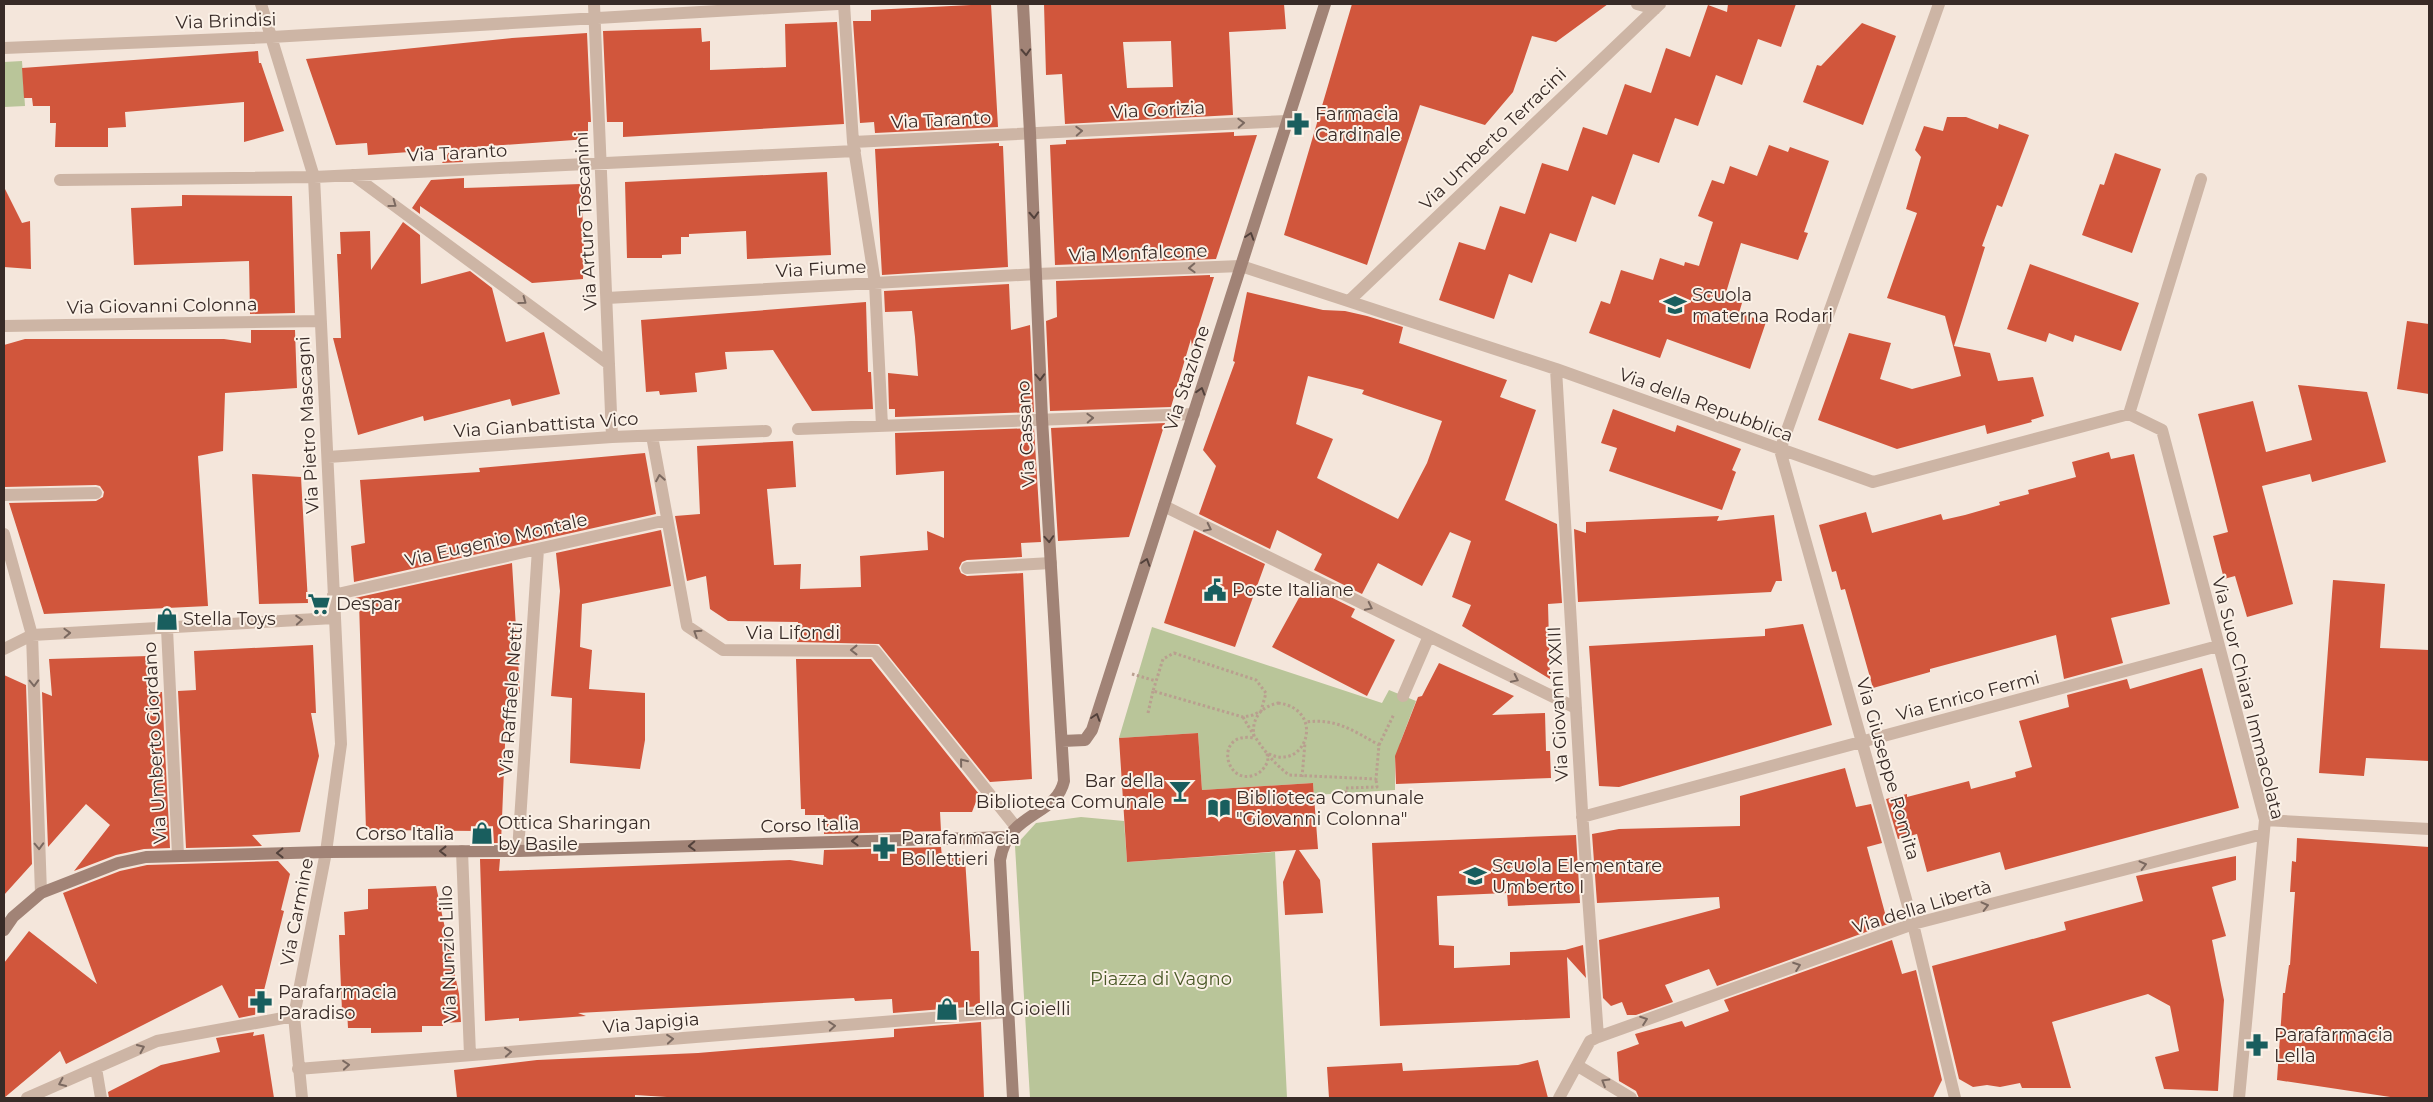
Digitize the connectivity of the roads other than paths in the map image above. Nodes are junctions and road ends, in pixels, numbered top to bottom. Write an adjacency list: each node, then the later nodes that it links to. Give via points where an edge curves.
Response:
1 (261, 4): 11 (street, Via Pietro Mascagni)
2 (594, 4): 10 (street, Via Arturo Toscanini)
3 (838, 4): 10 (street, Via Brindisi)
4 (844, 4): 15 (street)
5 (1023, 4): 14 (main road, Via Cassano, one-way to 14)
6 (1325, 4): 13 (main road, Via Stazione)
7 (1637, 4): 9 (street)
8 (1938, 4): 38 (street)
9 (1657, 6): 25 (street, Via Umberto Terracini)
10 (595, 18): 11 (street, Via Brindisi); 16 (street, Via Arturo Toscanini)
11 (272, 37): 12 (street, Via Brindisi); 18 (street, Via Pietro Mascagni)
12 (4, 48)
13 (1286, 121): 14 (street, Via Gorizia, one-way to 13); 21 (main road, Via Stazione, one-way to 13)
14 (1030, 133): 15 (street, Via Taranto); 22 (main road, Via Cassano, one-way to 22)
15 (854, 146): 16 (street, Via Taranto); 23 (street)
16 (600, 164): 17 (street, Via Taranto); 24 (street, Via Arturo Toscanini)
17 (353, 176): 18 (street, Via Taranto); 28 (street, one-way to 28)
18 (314, 177): 20 (street, Via Taranto); 26 (street, Via Pietro Mascagni)
19 (2201, 179): 31 (street)
20 (60, 180)
21 (1241, 266): 22 (street, Via Monfalcone, one-way to 22); 25 (street, Via della Repubblica); 30 (main road, Via Stazione, one-way to 21)
22 (1037, 274): 23 (street, Via Fiume); 32 (main road, Via Cassano, one-way to 32)
23 (875, 283): 24 (street, Via Fiume); 33 (street)
24 (607, 298): 28 (street, Via Arturo Toscanini)
25 (1350, 300): 29 (street, Via della Repubblica)
26 (321, 320): 27 (street, Via Giovanni Colonna); 39 (street, Via Pietro Mascagni)
27 (4, 326)
28 (610, 364): 37 (street, Via Arturo Toscanini)
29 (1556, 369): 38 (street, Via della Repubblica); 56 (street, Via Giovanni XXIII)
30 (1194, 414): 32 (street, one-way to 30); 42 (main road, Via Stazione)
31 (2129, 414): 38 (street, Via della Repubblica, via 1873,482); 53 (street, Via Suor Chiara Immacolata, via 2162,430)
32 (1042, 419): 33 (street); 46 (main road, Via Cassano, one-way to 46)
33 (882, 426): 34 (street)
34 (798, 429)
35 (766, 430): 36 (street, Via Gianbattista Vico)
36 (652, 436): 37 (street, Via Gianbattista Vico); 43 (street, Via Lifondi, one-way to 36)
37 (612, 437): 39 (street, Via Gianbattista Vico)
38 (1780, 450): 58 (street, Via Giuseppe Romita)
39 (328, 457): 48 (street, Via Pietro Mascagni)
40 (96, 493): 41 (street)
41 (4, 495)
42 (1164, 506): 52 (street, one-way to 52); 57 (main road, Via Stazione, one-way to 42, via 1085,740 1092,730)
43 (667, 520): 45 (street, Via Eugenio Montale); 62 (street, Via Lifondi, one-way to 43, via 874,650 723,650 687,626)
44 (4, 534): 51 (street)
45 (538, 549): 48 (street, Via Eugenio Montale); 64 (street, Via Raffaele Netti)
46 (1051, 563): 47 (street); 57 (main road, Via Cassano)
47 (966, 568)
48 (333, 595): 49 (street, Via Pietro Mascagni)
49 (334, 618): 50 (street, one-way to 49); 65 (street, Via Pietro Mascagni, via 341,744)
50 (167, 629): 51 (street, one-way to 50); 67 (street, Via Umberto Giordano)
51 (32, 635): 54 (street); 68 (street, one-way to 68)
52 (1429, 636): 55 (street); 56 (street, one-way to 56)
53 (2218, 646): 58 (street, Via Enrico Fermi); 60 (street, Via Suor Chiara Immacolata)
54 (4, 649)
55 (1403, 696)
56 (1576, 708): 59 (street, Via Giovanni XXIII)
57 (1062, 741): 62 (main road, Via Cassano, via 1062,790 1056,799)
58 (1862, 743): 59 (street, Via Enrico Fermi); 69 (street, Via Giuseppe Romita)
59 (1582, 817): 73 (street, Via Giovanni XXIII)
60 (2265, 820): 61 (street); 63 (street, Via Suor Chiara Immacolata)
61 (2429, 829)
62 (1012, 832): 64 (main road, Corso Italia, one-way to 64); 71 (main road, via 1000,860)
63 (2263, 834): 69 (street, Via della Libertà, one-way to 63); 85 (street, Via Suor Chiara Immacolata)
64 (518, 851): 66 (main road, Corso Italia)
65 (326, 852): 66 (main road, Corso Italia, one-way to 65); 67 (main road, Corso Italia, one-way to 67); 72 (street, Via Carmine)
66 (462, 852): 74 (street, Via Nunzio Lillo)
67 (178, 855): 68 (main road, Corso Italia, via 118,863)
68 (40, 893): 70 (main road, Corso Italia, via 13,917)
69 (1913, 924): 73 (street, Via della Libertà, one-way to 69); 84 (street, Via Giuseppe Romita)
70 (4, 930)
71 (1007, 1012): 74 (street, Via Japigia, one-way to 71); 81 (main road)
72 (294, 1016): 76 (street, one-way to 72, via 157,1041); 77 (street, Via Carmine)
73 (1598, 1036): 75 (street, via 1590,1041)
74 (470, 1055): 77 (street, Via Japigia, one-way to 74)
75 (1578, 1066): 82 (street); 83 (street, one-way to 75)
76 (96, 1068): 78 (street, one-way to 78); 79 (street)
77 (298, 1069): 80 (street, Via Carmine)
78 (27, 1098)
79 (101, 1098)
80 (302, 1098)
81 (1013, 1098)
82 (1559, 1098)
83 (1631, 1098)
84 (1955, 1098)
85 (2239, 1098)

